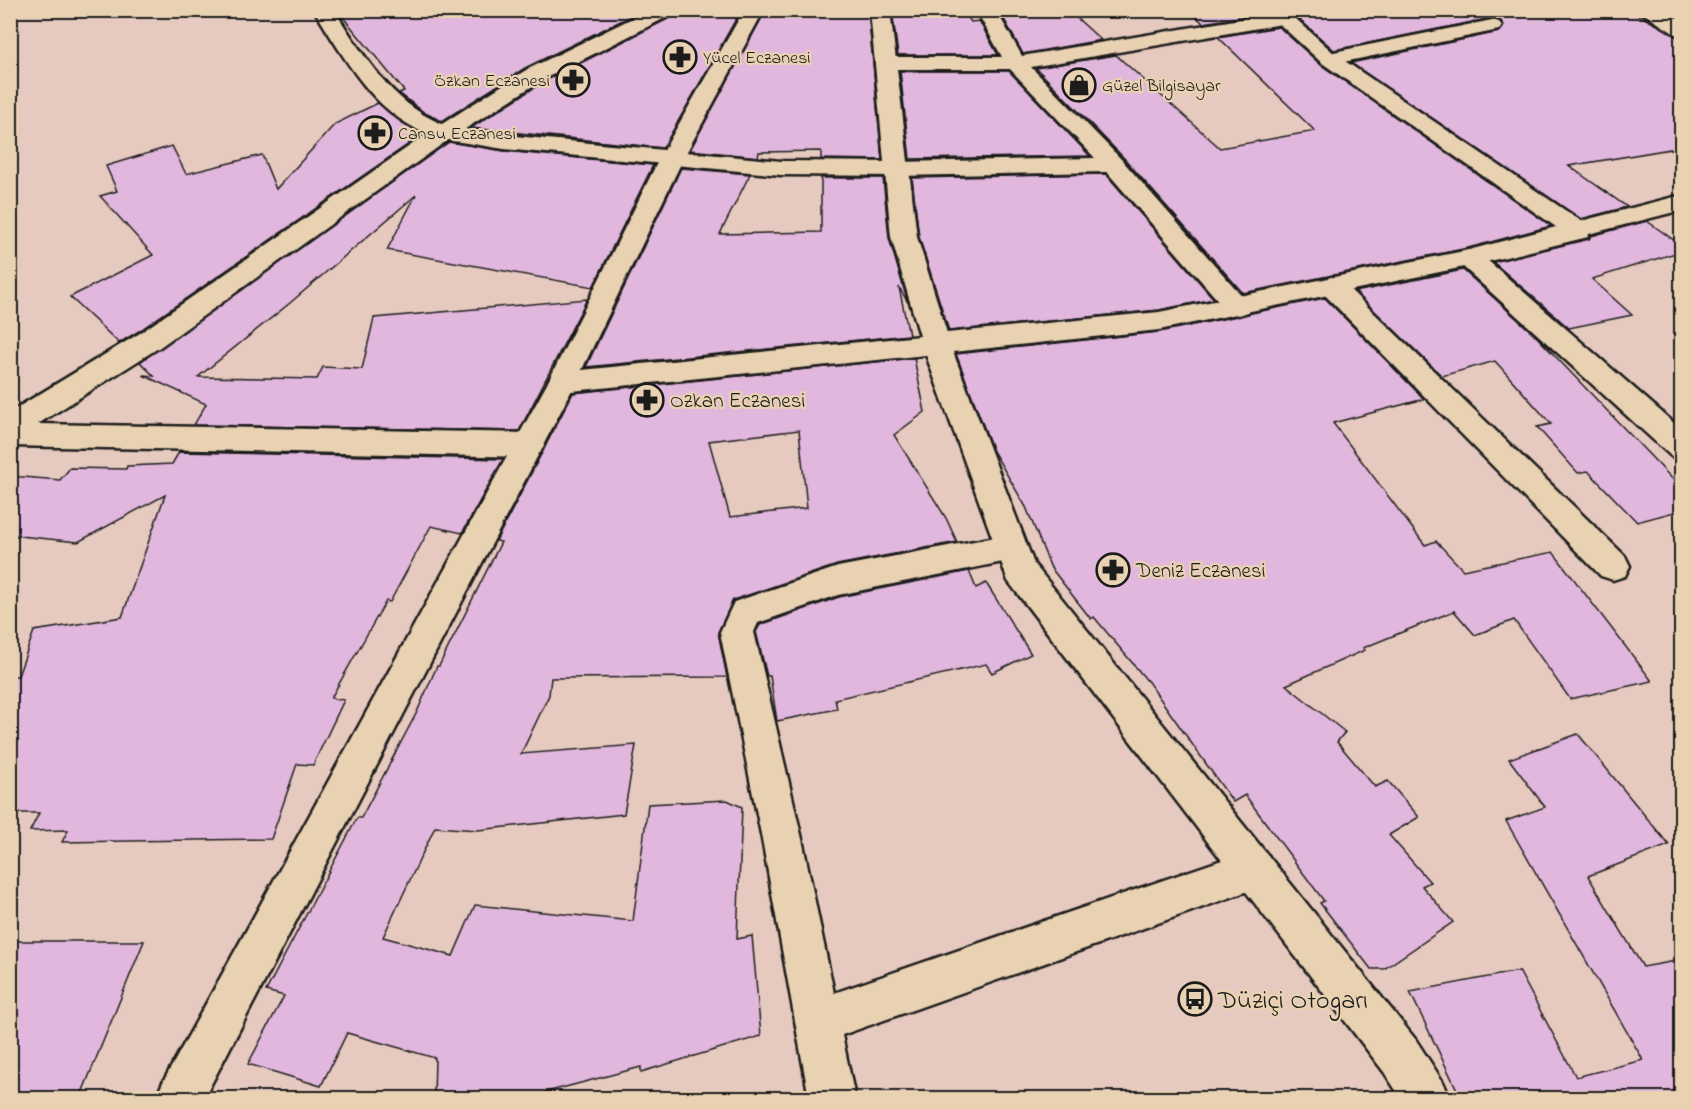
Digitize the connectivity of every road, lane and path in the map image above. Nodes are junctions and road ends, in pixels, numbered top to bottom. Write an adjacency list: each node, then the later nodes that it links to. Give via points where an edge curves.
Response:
1 (324, 10): 13 (street, via 371,82 413,120)
2 (666, 10): 13 (street, via 534,75)
3 (754, 10): 14 (street)
4 (880, 10): 11 (street)
5 (986, 10): 12 (street)
6 (1648, 10): 9 (street)
7 (1278, 14): 10 (street); 12 (street)
8 (1492, 26): 10 (street)
9 (1682, 30)
10 (1329, 59): 18 (street)
11 (886, 63): 12 (street); 16 (street)
12 (1016, 63): 15 (street)
13 (444, 133): 14 (street); 24 (street, via 150,340)
14 (672, 157): 16 (street, via 781,168); 23 (street)
15 (1113, 164): 16 (street); 21 (street)
16 (897, 170): 22 (street, via 904,237)
17 (1682, 202): 18 (street)
18 (1579, 231): 19 (street)
19 (1469, 258): 20 (street); 27 (street)
20 (1331, 286): 21 (street); 29 (street)
21 (1238, 306): 22 (street, via 1159,321)
22 (936, 343): 23 (street); 28 (street)
23 (562, 382): 26 (street)
24 (10, 427)
25 (10, 435): 26 (street)
26 (529, 445): 32 (street)
27 (1682, 448)
28 (1011, 548): 30 (street, via 1020,571); 31 (street, via 838,580 746,613 737,632)
29 (1613, 566)
30 (1254, 869): 31 (street); 34 (street, via 1400,1056)
31 (818, 1022): 33 (street)
32 (179, 1098)
33 (832, 1098)
34 (1427, 1098)

